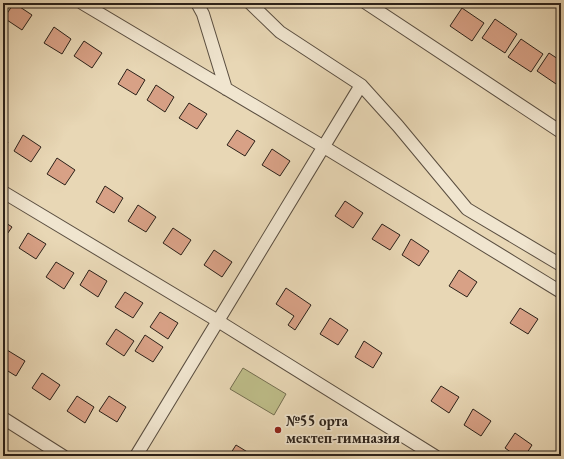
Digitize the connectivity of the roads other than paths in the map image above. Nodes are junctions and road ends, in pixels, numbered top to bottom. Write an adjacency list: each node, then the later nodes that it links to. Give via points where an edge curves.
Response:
1 (82, 3): 6 (street)
2 (197, 3): 6 (street, via 203,14)
3 (250, 3): 5 (street, via 280,32)
4 (366, 3): 7 (street)
5 (361, 85): 8 (street); 10 (street, via 467,209)
6 (226, 89): 8 (street)
7 (561, 132)
8 (324, 147): 11 (street); 12 (street)
9 (3, 192): 12 (street)
10 (561, 265)
11 (561, 292)
12 (218, 321): 14 (street); 16 (street)
13 (3, 418): 15 (street)
14 (428, 454)
15 (64, 456)
16 (136, 456)

